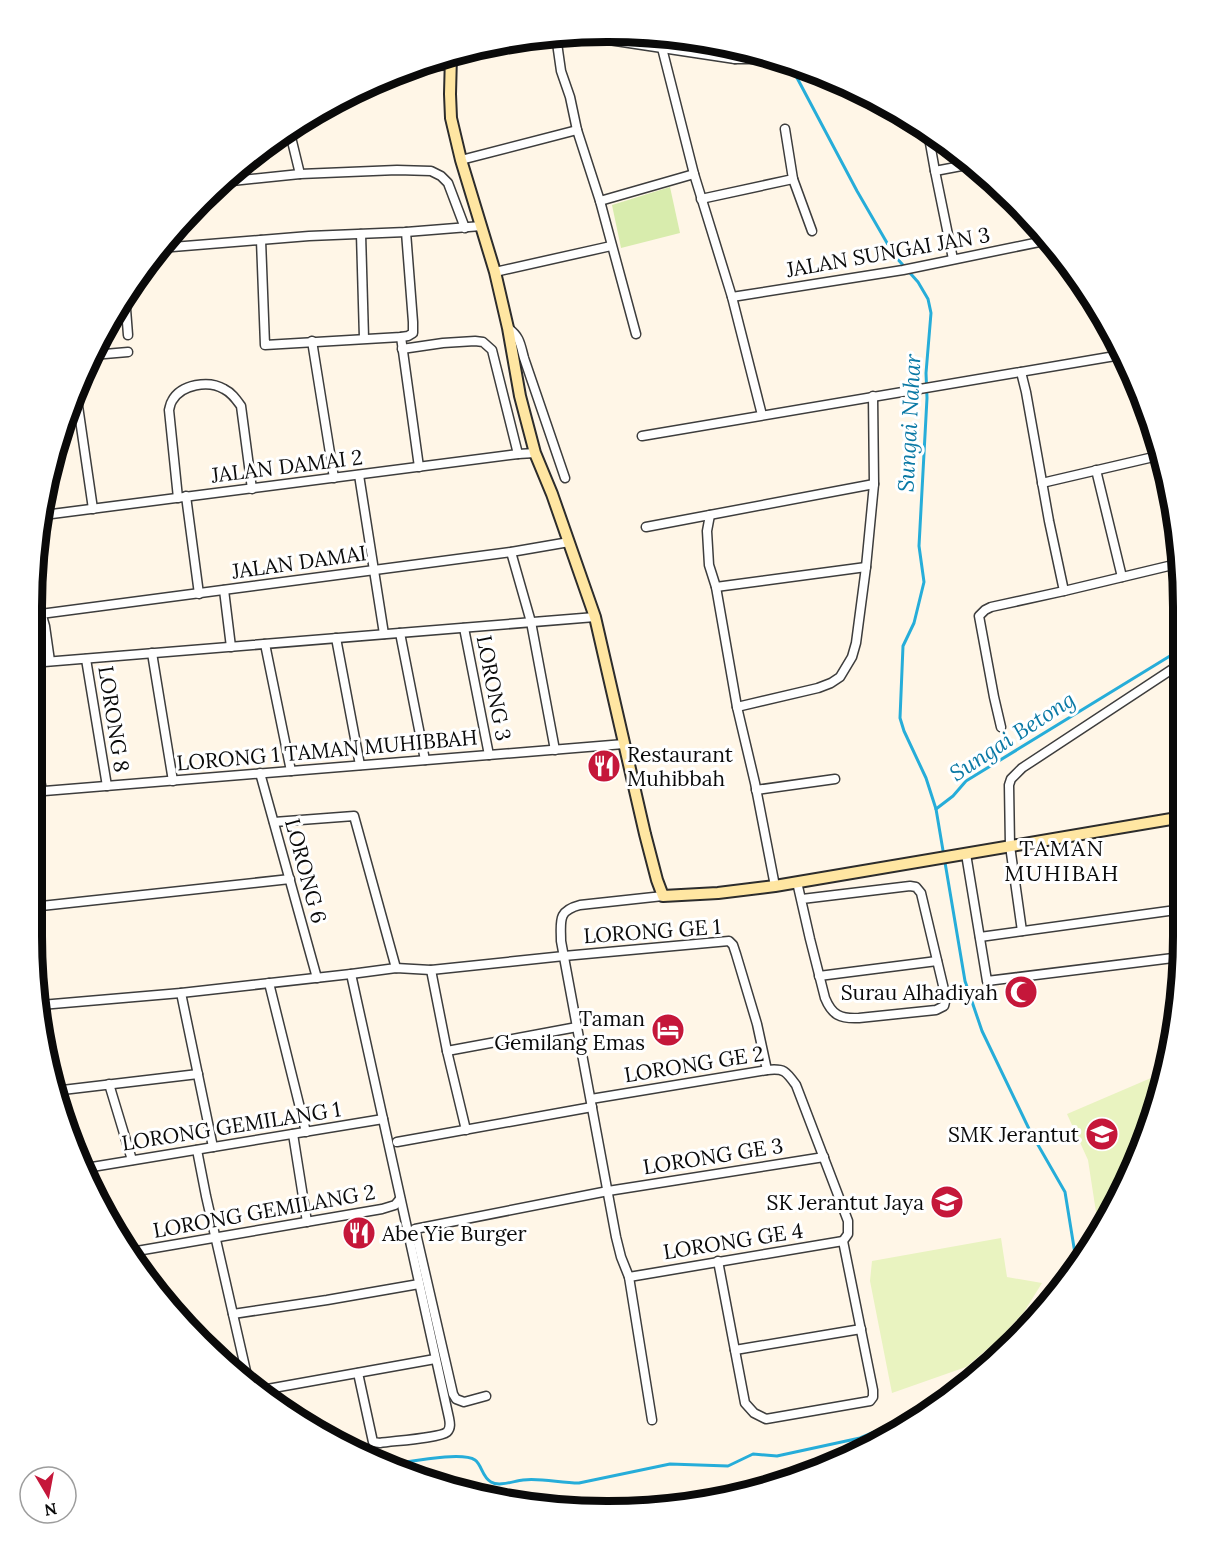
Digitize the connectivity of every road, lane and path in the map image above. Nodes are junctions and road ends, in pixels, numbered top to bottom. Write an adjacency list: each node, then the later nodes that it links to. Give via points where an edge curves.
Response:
1 (625, 42): 4 (street)
2 (555, 45): 9 (street)
3 (662, 45): 4 (street)
4 (662, 48): 5 (street); 16 (street)
5 (735, 59): 6 (street)
6 (745, 59)
7 (450, 64): 12 (street, via 451,118)
8 (786, 129): 17 (street)
9 (578, 130): 12 (street); 20 (street)
10 (291, 138): 15 (street)
11 (930, 143): 14 (street)
12 (461, 160): 21 (street)
13 (961, 166): 14 (street)
14 (935, 171): 30 (street)
15 (300, 174): 18 (street); 22 (street, via 431,171 448,183)
16 (694, 174): 19 (street); 20 (street)
17 (794, 179): 19 (street); 23 (street)
18 (237, 180)
19 (701, 199): 32 (street)
20 (600, 201): 28 (street)
21 (481, 226): 22 (street); 31 (street)
22 (465, 228): 24 (street)
23 (812, 231)
24 (406, 232): 25 (street); 37 (street, via 413,329 408,336)
25 (361, 234): 26 (street); 38 (street)
26 (261, 240): 29 (street); 39 (street, via 265,345)
27 (1039, 242): 30 (street, JALAN SUNGAI JAN 3)
28 (611, 246): 31 (street); 35 (street)
29 (172, 247)
30 (953, 259): 32 (street, JALAN SUNGAI JAN 3)
31 (495, 272): 34 (street)
32 (732, 297): 47 (street)
33 (126, 311): 36 (street)
34 (508, 328): 50 (street); 56 (street, via 520,344)
35 (636, 334)
36 (128, 335)
37 (401, 337): 38 (street); 40 (street)
38 (364, 338): 39 (street)
39 (312, 341): 55 (street)
40 (402, 349): 49 (street, via 475,341 492,350); 52 (street)
41 (129, 352): 42 (street)
42 (102, 354)
43 (1115, 356): 44 (street)
44 (1022, 372): 45 (street); 57 (street)
45 (873, 396): 47 (street); 58 (street)
46 (78, 409): 61 (street)
47 (762, 415): 48 (street)
48 (642, 435)
49 (518, 453): 50 (street, JALAN DAMAI 2); 52 (street, JALAN DAMAI 2)
50 (535, 453): 65 (street)
51 (1153, 457): 53 (street)
52 (419, 467): 54 (street, JALAN DAMAI 2)
53 (1096, 470): 57 (street); 70 (street)
54 (359, 475): 55 (street, JALAN DAMAI 2); 69 (street)
55 (334, 478): 59 (street, JALAN DAMAI 2)
56 (565, 478)
57 (1042, 483): 73 (street)
58 (874, 484): 63 (street); 68 (street)
59 (252, 489): 60 (street, JALAN DAMAI 2); 60 (street, via 241,406 222,388 195,385 182,390 169,410)
60 (182, 497): 61 (street, JALAN DAMAI 2); 74 (street)
61 (93, 509): 62 (street, JALAN DAMAI 2)
62 (50, 514)
63 (710, 515): 64 (street); 71 (street, via 708,551)
64 (646, 527)
65 (569, 542): 66 (street, JALAN DAMAI); 76 (street)
66 (511, 552): 69 (street, JALAN DAMAI); 78 (street)
67 (1171, 565): 70 (street)
68 (866, 567): 71 (street); 90 (street, via 856,643 840,677 818,688)
69 (374, 570): 72 (street, JALAN DAMAI); 81 (street)
70 (1122, 577): 73 (street)
71 (716, 587): 90 (street)
72 (224, 590): 74 (street, JALAN DAMAI); 84 (street)
73 (1064, 591): 91 (street, via 985,610 979,616)
74 (199, 594): 75 (street, JALAN DAMAI)
75 (42, 613)
76 (595, 617): 78 (street); 92 (street)
77 (42, 622): 88 (street)
78 (531, 622): 79 (street); 93 (street)
79 (464, 628): 80 (street); 94 (street, LORONG 3)
80 (400, 633): 81 (street); 95 (street)
81 (384, 634): 82 (street)
82 (336, 638): 83 (street); 96 (street)
83 (265, 644): 84 (street); 97 (street)
84 (231, 647): 85 (street)
85 (152, 653): 86 (street); 100 (street)
86 (86, 658): 88 (street); 101 (street, LORONG 8)
87 (42, 662): 88 (street)
88 (50, 662)
89 (1173, 668): 106 (street, via 1015,774 1010,785)
90 (737, 707): 102 (street)
91 (1001, 727)
92 (624, 744): 93 (street, LORONG 1 TAMAN MUHIBBAH); 111 (street)
93 (555, 750): 94 (street, LORONG 1 TAMAN MUHIBBAH)
94 (489, 755): 95 (street, LORONG 1 TAMAN MUHIBBAH)
95 (424, 760): 96 (street, LORONG 1 TAMAN MUHIBBAH)
96 (360, 765): 97 (street, LORONG 1 TAMAN MUHIBBAH)
97 (291, 771): 98 (street, LORONG 1 TAMAN MUHIBBAH)
98 (260, 773): 100 (street, LORONG 1 TAMAN MUHIBBAH); 105 (street, LORONG 6)
99 (835, 779): 102 (street)
100 (173, 781): 101 (street, LORONG 1 TAMAN MUHIBBAH)
101 (107, 786): 103 (street, LORONG 1 TAMAN MUHIBBAH)
102 (756, 790): 110 (street)
103 (42, 791)
104 (1173, 819): 106 (street)
105 (274, 822): 108 (street, LORONG 6); 120 (street, via 354,816)
106 (1010, 846): 107 (street); 115 (street)
107 (963, 854): 109 (street); 116 (street)
108 (290, 879): 113 (street); 124 (street, LORONG 6)
109 (797, 882): 110 (street); 112 (street)
110 (775, 886): 111 (street)
111 (663, 896): 117 (street, via 568,908 561,925)
112 (802, 899): 119 (street, via 916,887 921,893); 123 (street)
113 (42, 906)
114 (1173, 910): 115 (street)
115 (1022, 931): 116 (street)
116 (980, 937): 118 (street, via 987,981)
117 (564, 956): 121 (street); 128 (street); 130 (street, LORONG GE 1, via 731,942 757,1024)
118 (1172, 958)
119 (937, 961): 123 (street); 123 (street, via 946,998 944,1006 936,1010 840,1017 828,1006)
120 (396, 968): 121 (street); 122 (street)
121 (431, 970): 129 (street)
122 (351, 974): 124 (street); 135 (street)
123 (819, 976)
124 (317, 978): 125 (street)
125 (269, 983): 126 (street); 137 (street)
126 (181, 993): 127 (street); 131 (street)
127 (47, 1005)
128 (577, 1027): 129 (street); 134 (street)
129 (447, 1051): 136 (street)
130 (766, 1070): 134 (street, LORONG GE 2); 142 (street, LORONG GE 2, via 782,1070 796,1085)
131 (198, 1074): 132 (street); 140 (street)
132 (110, 1084): 133 (street); 143 (street)
133 (63, 1090)
134 (591, 1103): 136 (street, LORONG GE 2); 145 (street)
135 (382, 1119): 137 (street, LORONG GEMILANG 1); 146 (street)
136 (466, 1131): 139 (street, LORONG GE 2)
137 (306, 1132): 138 (street, LORONG GEMILANG 1)
138 (293, 1134): 140 (street, LORONG GEMILANG 1); 147 (street)
139 (396, 1142)
140 (213, 1147): 141 (street, LORONG GEMILANG 1)
141 (197, 1150): 143 (street, LORONG GEMILANG 1); 148 (street)
142 (824, 1157): 145 (street, LORONG GE 3); 149 (street, via 848,1221 848,1234)
143 (132, 1160): 144 (street, LORONG GEMILANG 1)
144 (92, 1167)
145 (608, 1191): 152 (street, via 621,1257); 161 (street, LORONG GE 3, via 415,1229 453,1394 464,1402)
146 (400, 1199): 147 (street, LORONG GEMILANG 2, via 382,1209); 153 (street)
147 (307, 1222): 148 (street, LORONG GEMILANG 2)
148 (215, 1238): 150 (street, LORONG GEMILANG 2); 154 (street)
149 (843, 1241): 151 (street, LORONG GE 4); 155 (street)
150 (138, 1251)
151 (718, 1261): 152 (street, LORONG GE 4); 156 (street)
152 (629, 1277): 162 (street)
153 (419, 1284): 154 (street); 157 (street)
154 (233, 1314): 158 (street)
155 (861, 1329): 156 (street); 156 (street, via 873,1390 870,1401 766,1419 745,1403)
156 (735, 1350)
157 (435, 1359): 159 (street); 159 (street, via 450,1427 436,1436 373,1442)
158 (246, 1370)
159 (358, 1373): 160 (street)
160 (269, 1389)
161 (486, 1396)
162 (652, 1420)

